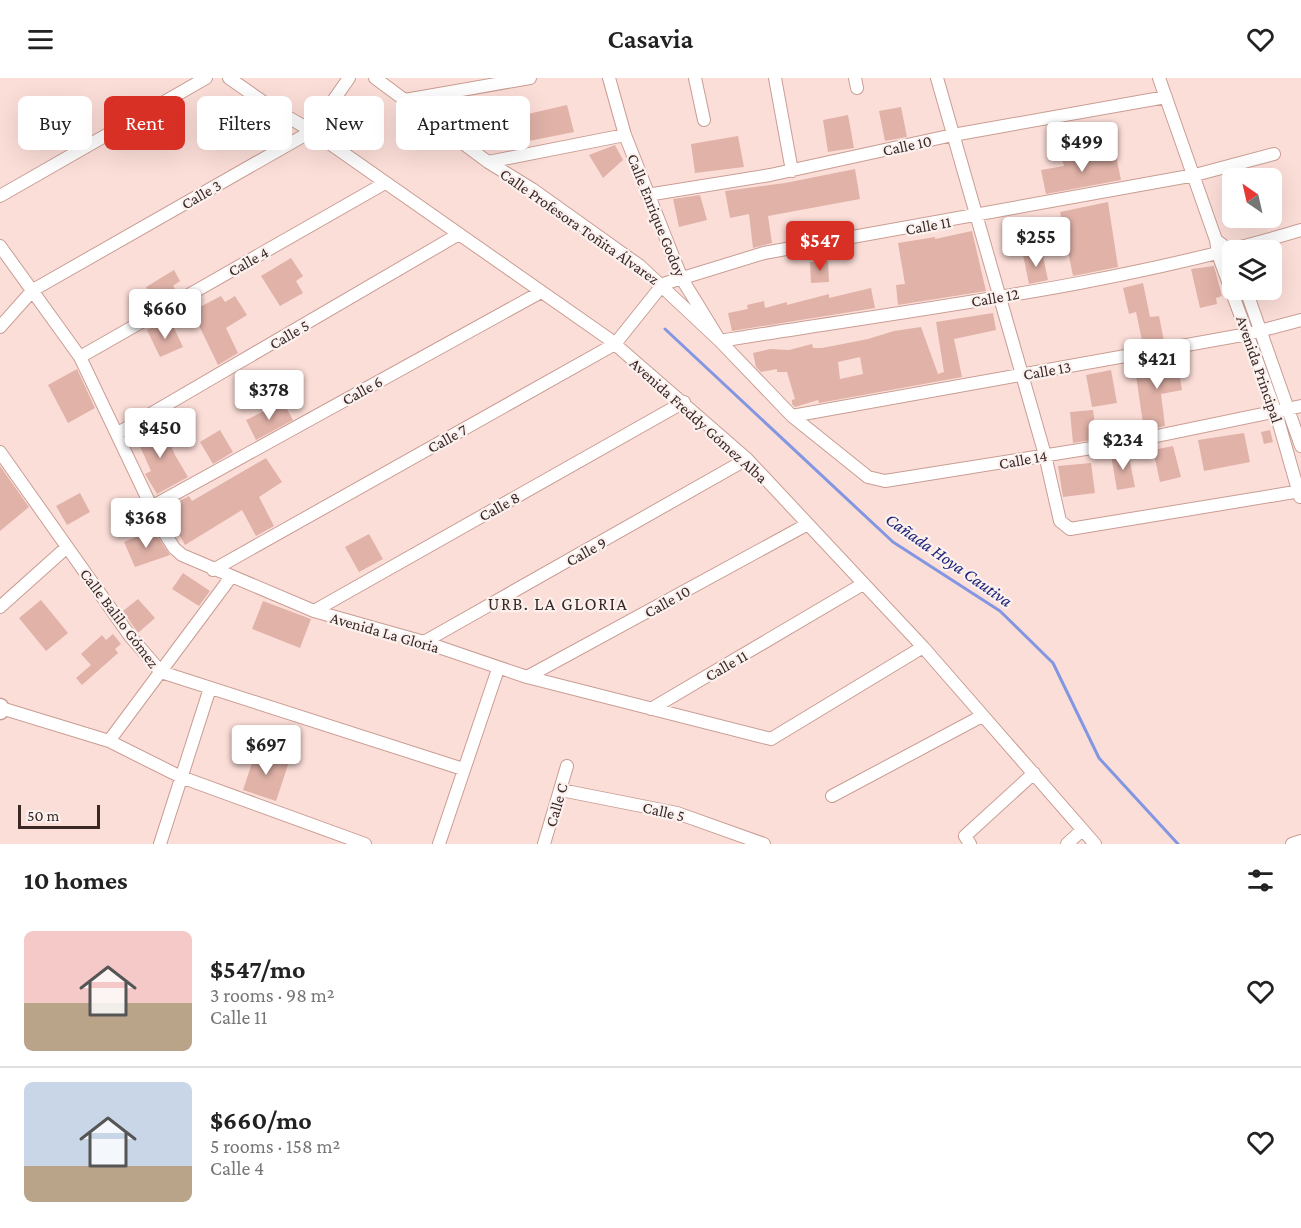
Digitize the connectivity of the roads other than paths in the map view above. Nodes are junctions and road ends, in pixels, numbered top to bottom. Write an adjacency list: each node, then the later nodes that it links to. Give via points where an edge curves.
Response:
1 (206, 78): 28 (street)
2 (229, 78): 16 (street, Avenida Freddy Gómez Alba)
3 (349, 78): 11 (street, Calle 3)
4 (375, 78): 12 (street, Calle Profesora Toñita Álvarez)
5 (530, 78): 13 (street)
6 (609, 78): 17 (street, Calle Enrique Godoy)
7 (695, 78): 15 (street)
8 (775, 78): 24 (street)
9 (937, 78): 18 (street)
10 (1159, 78): 14 (street, Avenida Principal)
11 (336, 96)
12 (400, 96)
13 (428, 96)
14 (1166, 98): 18 (street, Calle 10); 25 (street, Avenida Principal)
15 (704, 120)
16 (304, 126)
17 (625, 135): 23 (street); 27 (street, Calle Enrique Godoy)
18 (953, 135): 24 (street, Calle 10); 29 (street)
19 (304, 136): 40 (street, Calle 3)
20 (339, 150): 26 (street, Avenida Freddy Gómez Alba)
21 (472, 150): 23 (street, Calle Profesora Toñita Álvarez)
22 (1274, 154): 25 (street, Calle 11)
23 (488, 162): 39 (street, Calle Profesora Toñita Álvarez, via 580,222)
24 (792, 171): 27 (street, Calle 10)
25 (1195, 175): 29 (street, Calle 11); 32 (street, Avenida Principal)
26 (385, 183): 31 (street, Avenida Freddy Gómez Alba); 50 (street, Calle 4)
27 (647, 195): 38 (street, Calle Enrique Godoy)
28 (0, 196)
29 (977, 216): 38 (street, Calle 11, via 764,254); 42 (street)
30 (1301, 230): 33 (street, Calle 12)
31 (459, 234): 41 (street, Avenida Freddy Gómez Alba); 56 (street, Calle 5)
32 (1216, 240): 34 (street); 37 (street, Avenida Principal)
33 (1270, 240)
34 (1222, 244)
35 (0, 246): 40 (street, Avenida La Gloria)
36 (1222, 253): 37 (street, Calle 12)
37 (1218, 254): 42 (street, Calle 12); 47 (street, Avenida Principal)
38 (681, 279): 39 (street, Calle 11); 48 (street, Calle Enrique Godoy)
39 (663, 284): 48 (street, Calle Profesora Toñita Álvarez); 49 (street, Calle 7)
40 (33, 290): 45 (street, Calle 3); 50 (street, Avenida La Gloria)
41 (540, 292): 49 (street, Avenida Freddy Gómez Alba); 63 (street, Calle 6)
42 (1000, 295): 48 (street, Calle 12); 51 (street)
43 (1250, 300): 46 (street, Avenida Principal)
44 (1301, 320): 46 (street, Calle 13)
45 (0, 327)
46 (1262, 332): 47 (street, Calle 13); 53 (street, Avenida Principal)
47 (1248, 334): 51 (street, Calle 13); 54 (street, Avenida Principal)
48 (720, 340): 55 (street, Calle Enrique Godoy)
49 (615, 344): 52 (street, Avenida Freddy Gómez Alba); 66 (street, Calle 7)
50 (80, 357): 56 (street, Avenida La Gloria)
51 (1022, 374): 55 (street, Calle 13); 59 (street)
52 (684, 402): 60 (street, Avenida Freddy Gómez Alba); 70 (street, Calle 8)
53 (1296, 408): 54 (street, Calle 14); 57 (street, Avenida Principal)
54 (1276, 413): 59 (street, Calle 14); 62 (street, Avenida Principal)
55 (792, 416): 61 (street, Calle Enrique Godoy, via 868,477)
56 (118, 434): 63 (street, Avenida La Gloria)
57 (1301, 446)
58 (0, 452): 65 (street, Calle Balilo Gómez)
59 (1045, 455): 61 (street, Calle 14); 62 (street, via 1060,521 1070,528)
60 (747, 459): 64 (street, Avenida Freddy Gómez Alba); 71 (street, Calle 9)
61 (885, 481)
62 (1300, 494)
63 (153, 507): 66 (street, Avenida La Gloria, via 174,548)
64 (806, 525): 68 (street, Avenida Freddy Gómez Alba); 75 (street, Calle 10)
65 (67, 547): 69 (street); 74 (street, Calle Balilo Gómez, via 130,636)
66 (213, 570): 67 (street, Avenida La Gloria)
67 (231, 577): 70 (street, Avenida La Gloria); 74 (street)
68 (863, 584): 72 (street, Avenida Freddy Gómez Alba); 78 (street, Calle 11)
69 (0, 607)
70 (314, 611): 71 (street, Avenida La Gloria)
71 (424, 642): 73 (street, Avenida La Gloria)
72 (923, 647): 78 (street, Avenida La Gloria, via 771,739); 79 (street, Avenida Freddy Gómez Alba)
73 (498, 669): 75 (street, Avenida La Gloria); 82 (street)
74 (161, 672): 76 (street, Calle Balilo Gómez); 80 (street)
75 (527, 677): 78 (street, Avenida La Gloria)
76 (210, 688): 82 (street, Calle Balilo Gómez); 84 (street)
77 (0, 709): 80 (street)
78 (651, 709)
79 (982, 716): 83 (street, Avenida Freddy Gómez Alba); 86 (street)
80 (109, 741): 84 (street)
81 (567, 766): 85 (street, Calle C)
82 (464, 769): 91 (street)
83 (1034, 773): 87 (street, Avenida Freddy Gómez Alba); 94 (street, via 965,836)
84 (181, 777): 89 (street); 90 (street)
85 (561, 790): 92 (street, Calle C); 93 (street, Calle 5, via 677,813)
86 (832, 796)
87 (1082, 830): 95 (street); 96 (street, Avenida Freddy Gómez Alba)
88 (1301, 841): 97 (street)
89 (160, 844)
90 (365, 844)
91 (440, 844)
92 (544, 844)
93 (764, 844)
94 (970, 844)
95 (1067, 844)
96 (1095, 844)
97 (1292, 844)

